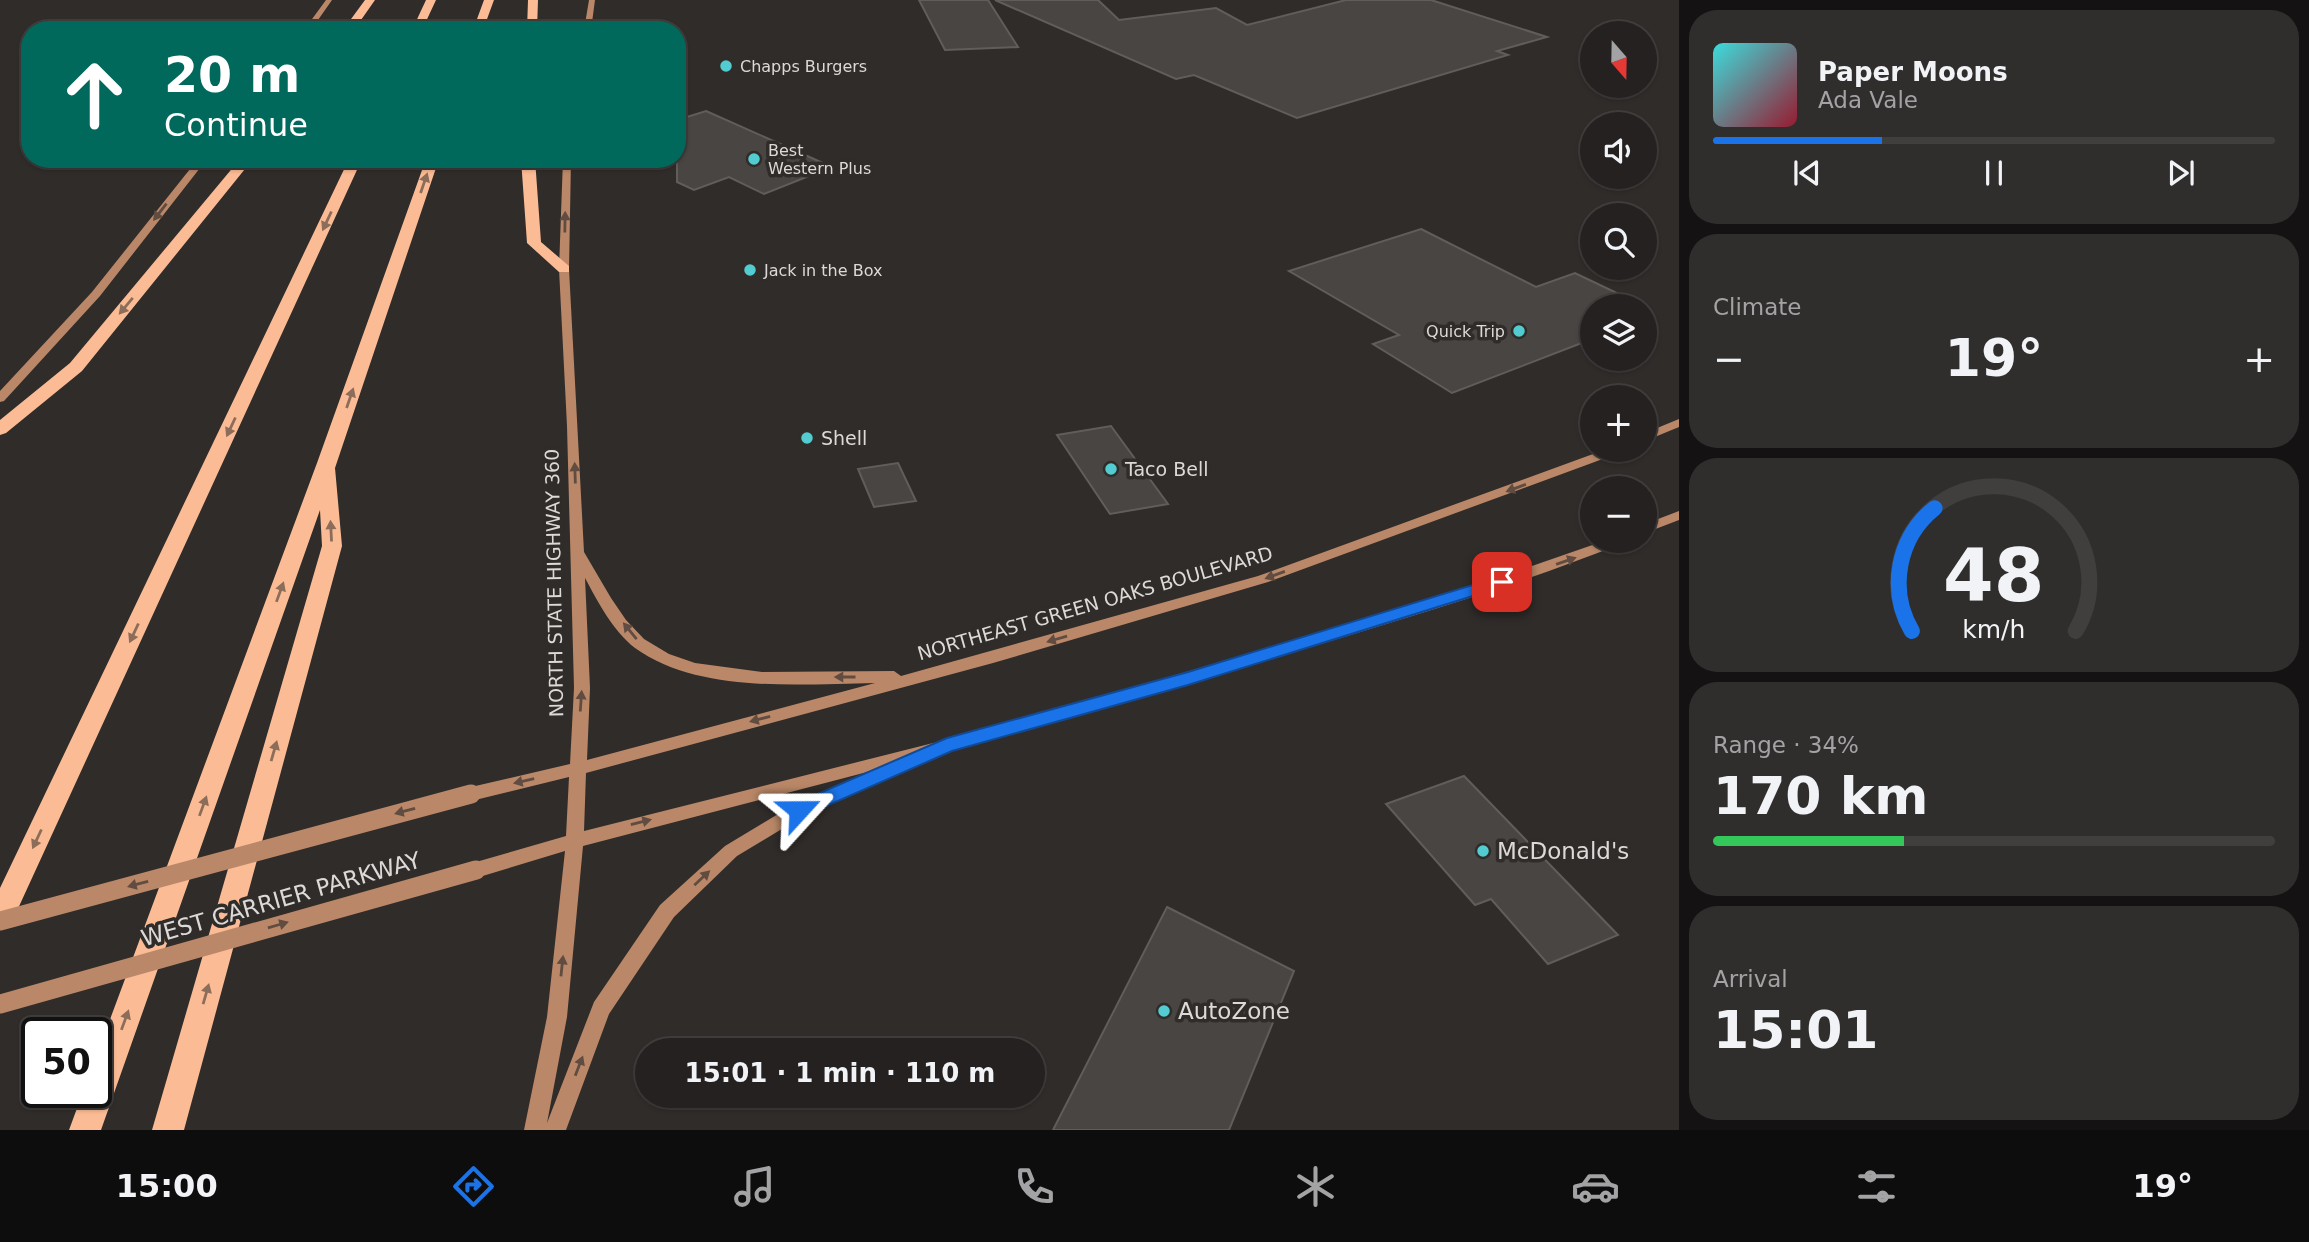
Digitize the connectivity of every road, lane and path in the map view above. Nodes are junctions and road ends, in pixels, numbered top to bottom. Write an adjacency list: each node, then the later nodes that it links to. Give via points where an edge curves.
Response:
1 (329, 0): 7 (main road)
2 (370, 0): 8 (highway)
3 (431, 0): 9 (highway)
4 (489, 0): 10 (highway)
5 (533, 0): 11 (highway)
6 (592, 0): 12 (main road)
7 (314, 21)
8 (355, 21)
9 (421, 21)
10 (481, 21)
11 (532, 21)
12 (588, 21)
13 (196, 168): 20 (main road, one-way to 20, via 96,294)
14 (240, 168): 22 (highway, one-way to 22, via 76,367)
15 (352, 168): 34 (highway, one-way to 34)
16 (430, 168): 25 (highway, one-way to 16)
17 (529, 168): 19 (highway, via 534,243)
18 (567, 168): 19 (main road, NORTH STATE HIGHWAY 360, one-way to 18)
19 (564, 269): 28 (main road, NORTH STATE HIGHWAY 360, one-way to 19)
20 (0, 398)
21 (1679, 423): 23 (main road)
22 (0, 429)
23 (1657, 432)
24 (1582, 462): 30 (main road, NORTHEAST GREEN OAKS BOULEVARD, one-way to 30, via 1263,579)
25 (327, 463): 36 (highway, one-way to 25); 37 (highway, one-way to 25, via 332,546)
26 (1679, 515): 27 (main road)
27 (1657, 524)
28 (578, 552): 30 (main road, one-way to 28, via 735,677 673,662 639,642 611,608); 32 (main road, NORTH STATE HIGHWAY 360, one-way to 28, via 582,688)
29 (1587, 553): 31 (main road, one-way to 29, via 1408,612)
30 (913, 677): 32 (main road, NORTHEAST GREEN OAKS BOULEVARD, one-way to 32)
31 (947, 745): 33 (main road, one-way to 31); 39 (main road, one-way to 31, via 601,1009 626,968 679,900 731,851 799,810)
32 (577, 769): 33 (main road, NORTH STATE HIGHWAY 360); 34 (main road, one-way to 34, bridge)
33 (575, 839): 35 (main road, WEST CARRIER PARKWAY, one-way to 33, bridge); 38 (main road, NORTH STATE HIGHWAY 360, one-way to 33, via 556,1017)
34 (0, 919)
35 (0, 1004)
36 (85, 1130)
37 (168, 1130)
38 (535, 1130)
39 (555, 1130)

